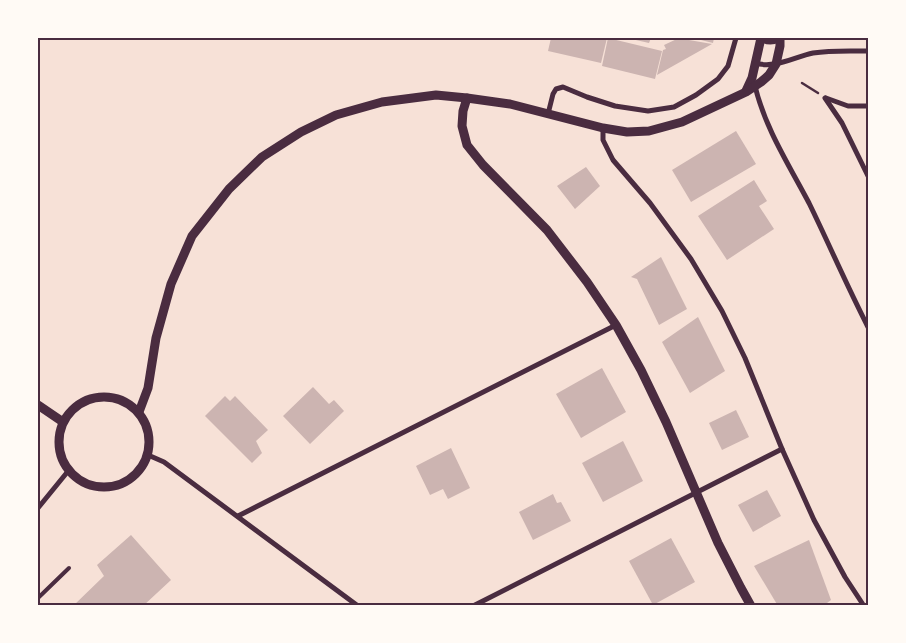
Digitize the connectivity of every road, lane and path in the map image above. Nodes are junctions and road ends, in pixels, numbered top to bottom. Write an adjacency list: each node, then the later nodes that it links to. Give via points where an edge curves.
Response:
1 (736, 38): 12 (street, via 728,66 718,80 674,107 648,111 616,106 563,87 553,94)
2 (761, 38): 3 (street, via 774,42); 5 (street)
3 (781, 38): 6 (street)
4 (868, 51): 6 (street, via 812,53)
5 (755, 63): 6 (street); 7 (street)
6 (776, 64): 7 (street, via 769,75)
7 (754, 82): 13 (street, via 746,92 682,122 649,131); 17 (street, via 780,150)
8 (802, 83): 10 (path)
9 (467, 98): 12 (street); 18 (street, via 462,126 467,145 547,230); 20 (street, via 436,95 372,104 336,115 262,157 229,189 192,236 171,284 156,338 148,388)
10 (825, 98): 11 (street, via 848,106); 15 (street)
11 (868, 106)
12 (548, 114): 13 (street)
13 (602, 128): 22 (street, via 603,140 613,160 691,259 722,311)
14 (868, 159): 15 (street)
15 (862, 162): 16 (street)
16 (868, 176)
17 (868, 324)
18 (616, 325): 25 (street, via 666,422); 27 (street)
19 (38, 405): 21 (street)
20 (139, 412): 21 (street, via 128,402 99,396 84,400); 23 (street, via 147,425)
21 (63, 422): 24 (street, via 59,447)
22 (782, 449): 25 (street); 33 (street, via 814,520)
23 (148, 455): 24 (street, via 132,478 120,485 92,486); 27 (street, via 164,462)
24 (69, 470): 26 (street)
25 (696, 493): 31 (street); 32 (street)
26 (38, 508)
27 (238, 516): 30 (street)
28 (69, 568): 29 (lane)
29 (38, 598)
30 (358, 606)
31 (473, 606)
32 (751, 606)
33 (864, 606)

